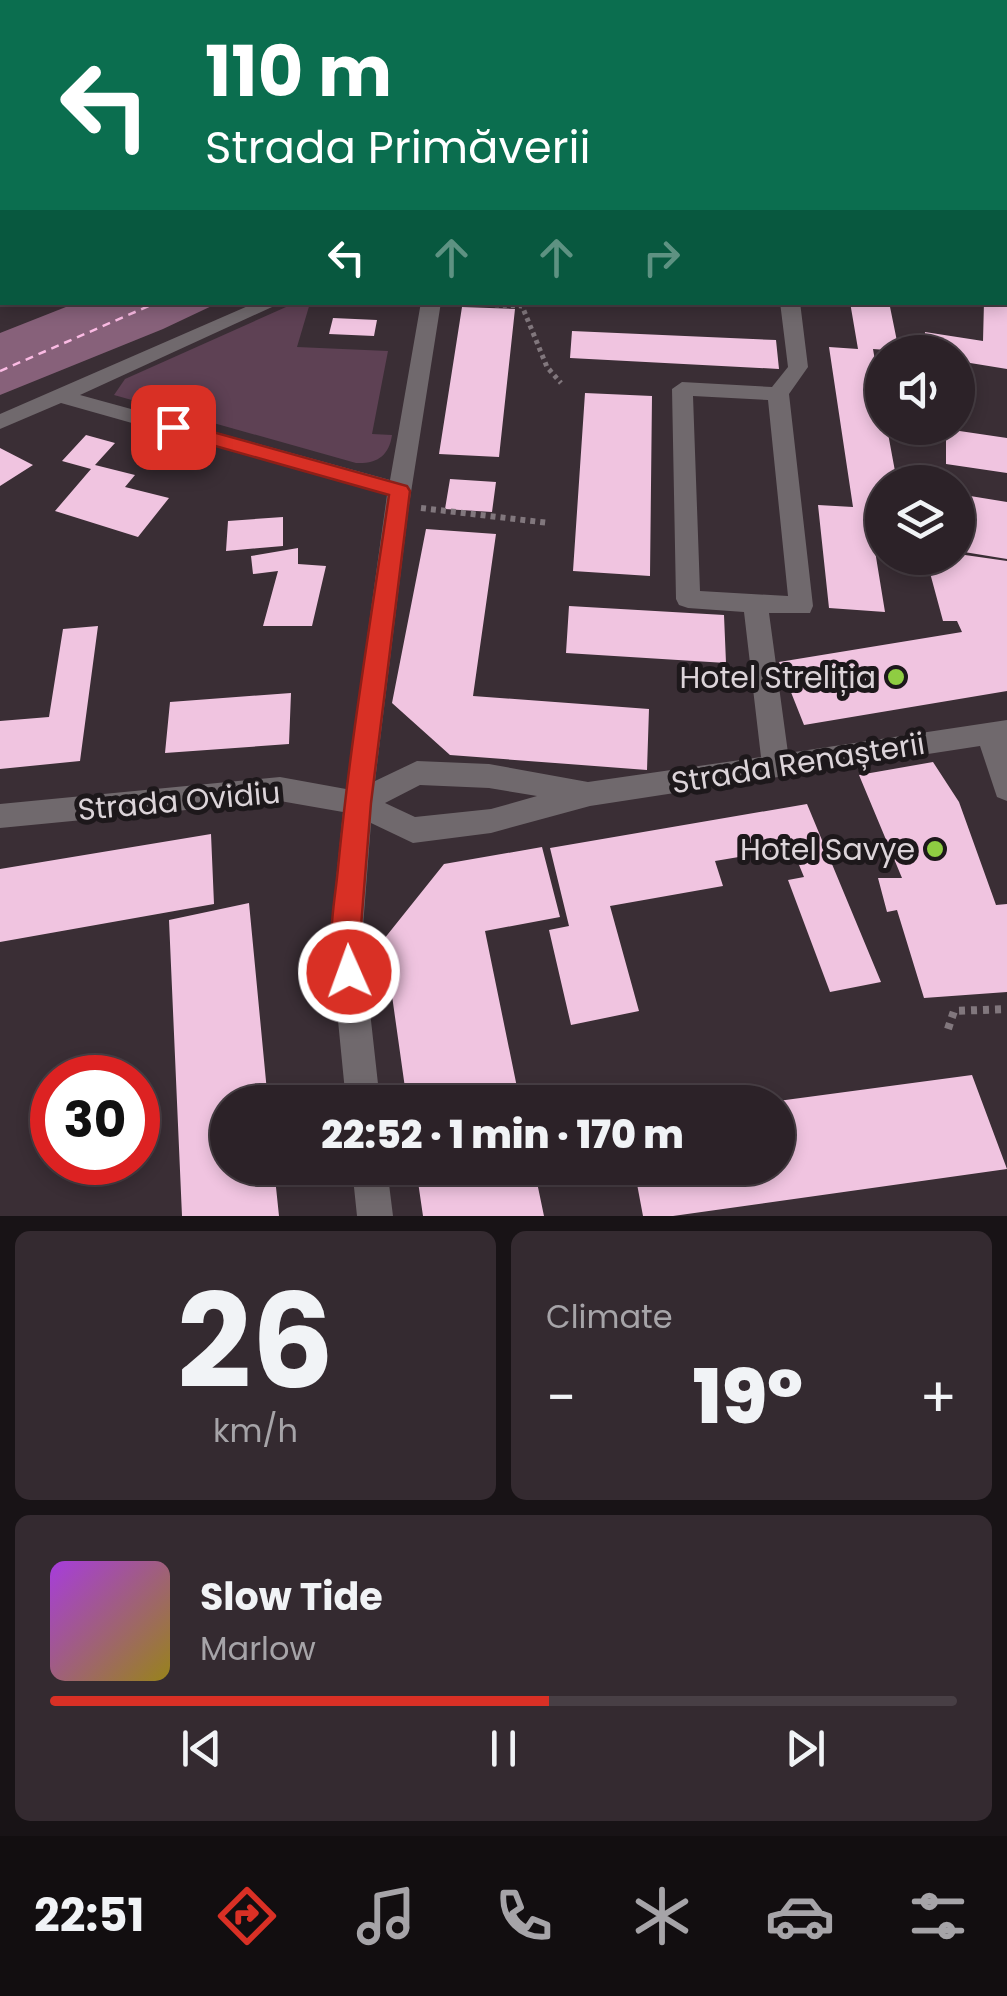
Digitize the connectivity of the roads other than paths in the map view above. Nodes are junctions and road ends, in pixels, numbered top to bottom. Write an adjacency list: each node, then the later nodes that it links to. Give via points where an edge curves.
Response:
1 (267, 305): 5 (street)
2 (430, 305): 7 (street)
3 (790, 305): 4 (street, via 798,367)
4 (778, 394): 8 (street, via 801,606); 8 (street, via 682,389 688,599)
5 (60, 396): 6 (street); 7 (street)
6 (0, 422)
7 (398, 498): 13 (street)
8 (755, 604): 10 (street)
9 (999, 733): 10 (street, Strada Renașterii); 11 (street)
10 (776, 765): 12 (street, Strada Renașterii)
11 (1007, 788)
12 (590, 794): 13 (street, Strada Renașterii, via 489,776 417,772); 13 (street, Strada Renașterii, via 492,820 413,830)
13 (358, 803): 14 (street, Strada Ovidiu, via 280,789); 15 (street, via 346,939)
14 (0, 816)
15 (361, 1085)
16 (372, 1185): 17 (street)
17 (375, 1216)

